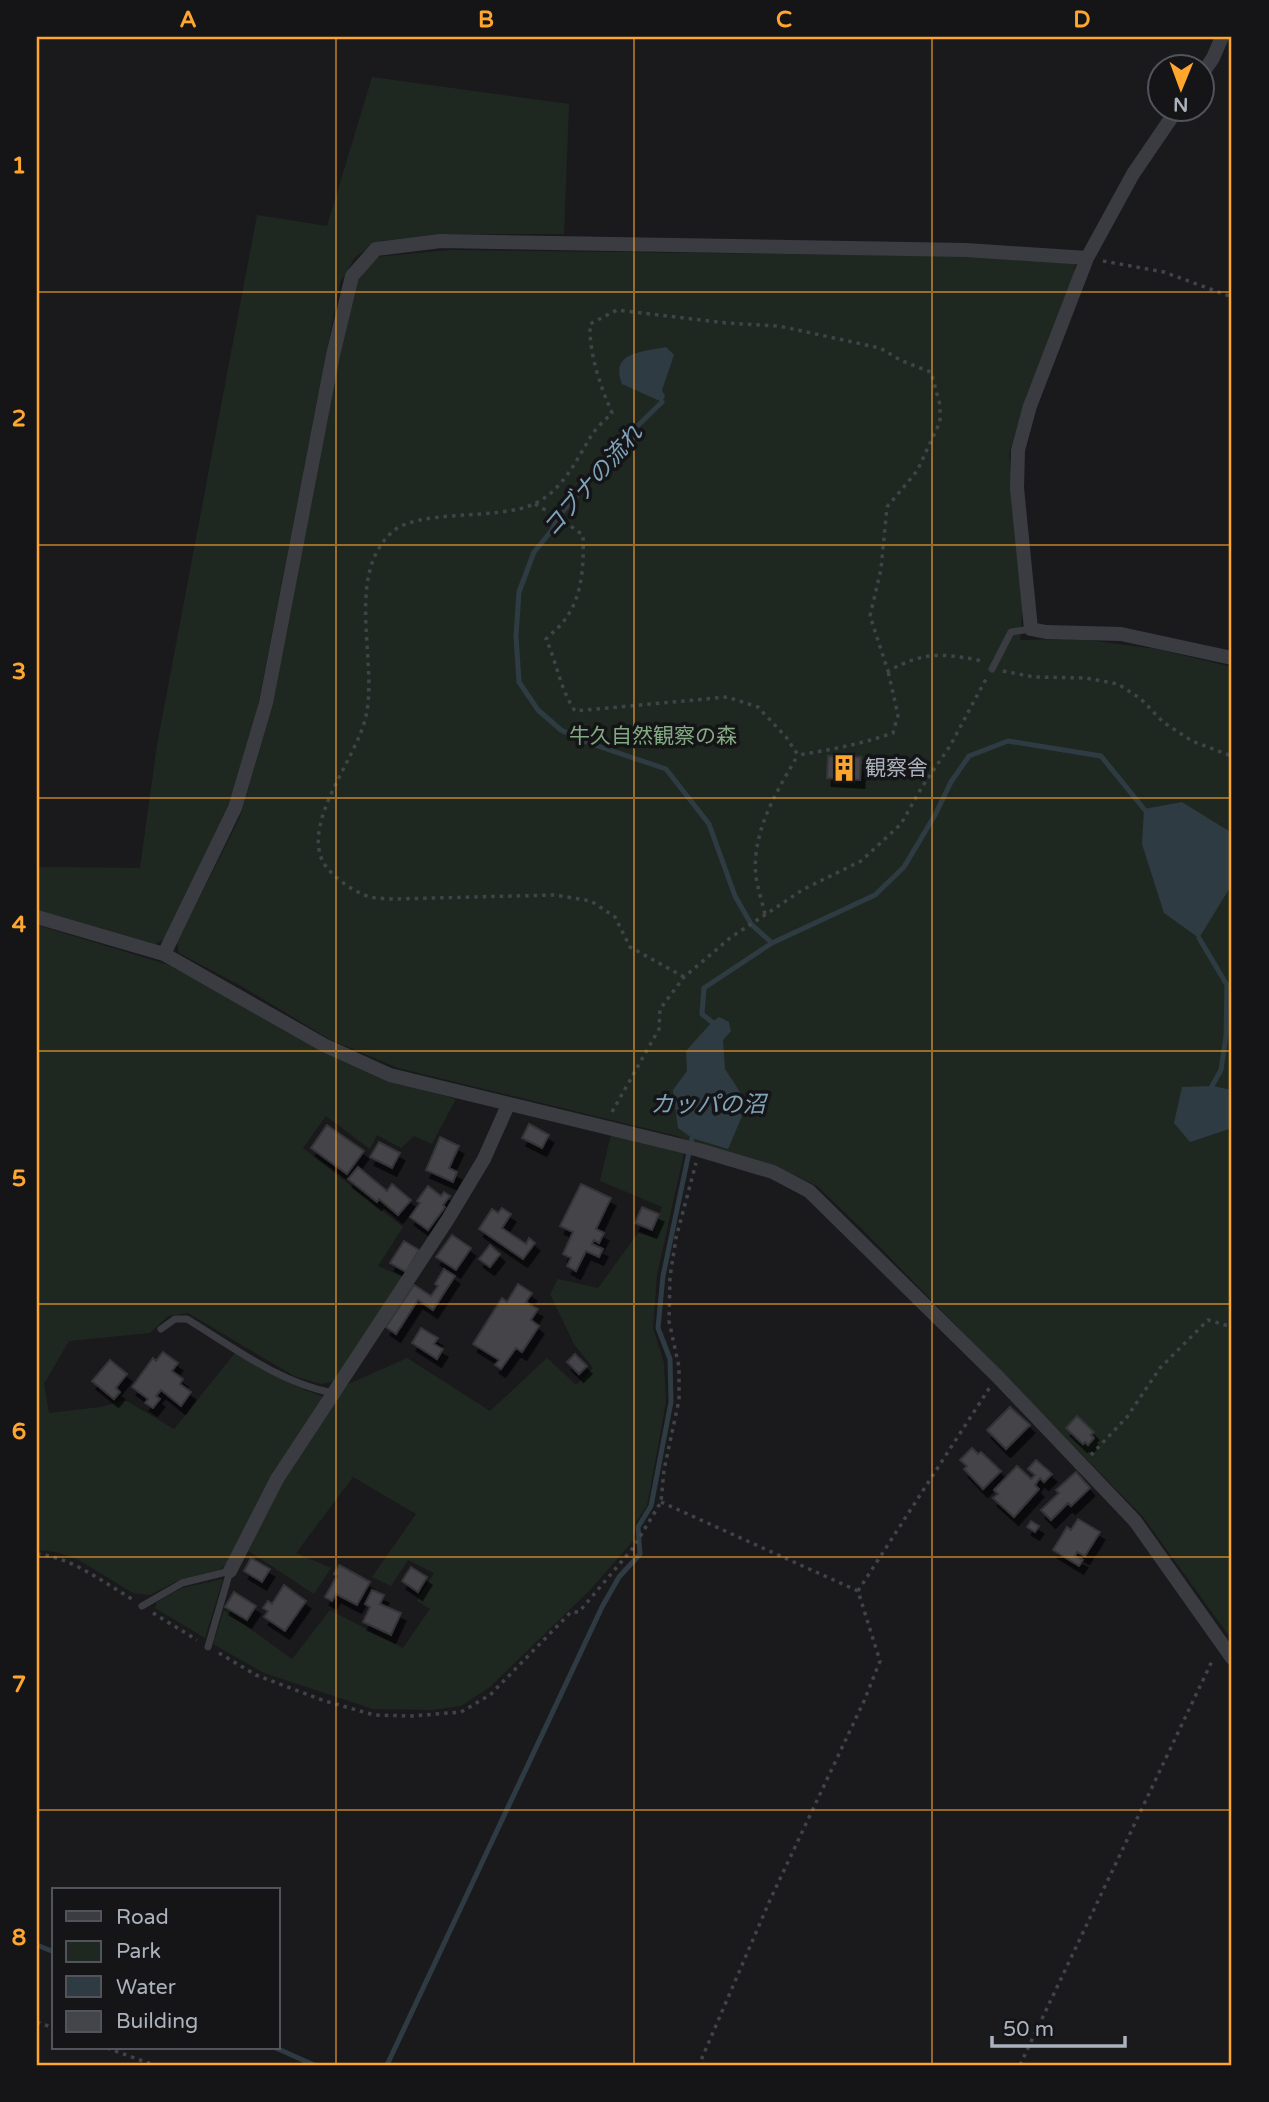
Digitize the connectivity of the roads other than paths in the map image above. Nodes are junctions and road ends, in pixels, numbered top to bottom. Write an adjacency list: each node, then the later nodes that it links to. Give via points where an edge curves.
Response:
1 (1168, 122): 2 (street, via 1133,174)
2 (1087, 258): 3 (street, via 1030,406 1018,450 1017,488); 7 (street, via 966,250 441,241 376,249 352,276 345,302 266,703 235,808)
3 (1031, 629): 4 (street, via 1121,634); 5 (lane, via 1011,632)
4 (1232, 657)
5 (992, 669)
6 (37, 918): 7 (street)
7 (164, 954): 8 (street, via 324,1045 390,1075)
8 (508, 1105): 10 (street, via 484,1159 448,1219); 14 (street, via 699,1150 773,1172 809,1191 997,1376 1135,1521)
9 (161, 1329): 10 (lane, via 175,1319 187,1319 255,1362 311,1389)
10 (333, 1393): 11 (street, via 277,1479)
11 (230, 1571): 12 (lane, via 182,1583); 13 (lane)
12 (142, 1606)
13 (208, 1647)
14 (1232, 1658)

